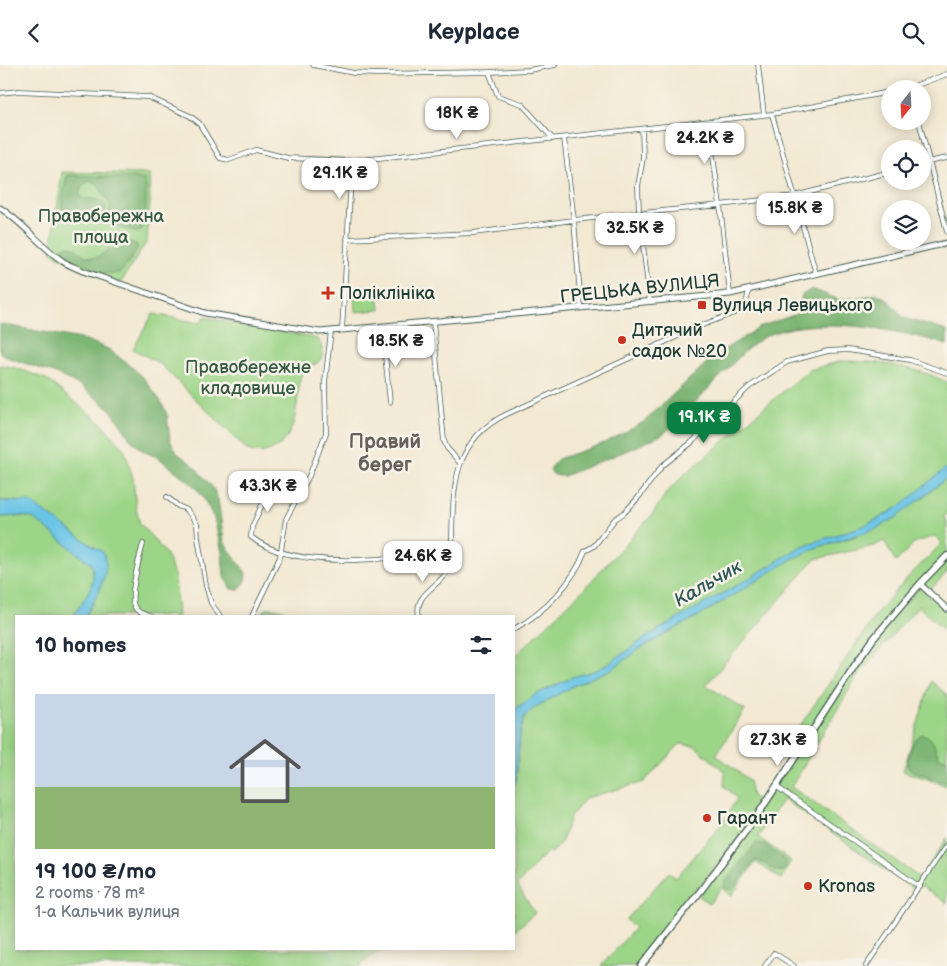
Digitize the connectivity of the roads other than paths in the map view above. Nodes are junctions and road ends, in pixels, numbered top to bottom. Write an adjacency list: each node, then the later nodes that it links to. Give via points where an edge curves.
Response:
1 (313, 65): 4 (street, via 354,73)
2 (555, 65): 4 (street)
3 (758, 65): 10 (street)
4 (489, 72): 14 (street, via 498,96 522,104)
5 (947, 74): 6 (street)
6 (931, 80)
7 (0, 93): 16 (street, via 19,91 148,97 199,123 223,161 256,150 288,157)
8 (881, 94): 9 (street)
9 (772, 114): 10 (street); 20 (street)
10 (764, 115): 11 (street)
11 (708, 121): 12 (street); 21 (street)
12 (642, 129): 13 (street); 23 (street)
13 (564, 137): 14 (street); 24 (street)
14 (553, 139): 16 (street)
15 (947, 158): 17 (street)
16 (352, 161): 26 (street)
17 (931, 162)
18 (931, 166): 25 (street)
19 (881, 174): 20 (street)
20 (794, 196): 21 (street); 28 (street)
21 (720, 205): 23 (street); 30 (street)
22 (0, 208): 36 (street, ГРЕЦЬКА ВУЛИЦЯ, via 66,263 93,275 205,313 311,331)
23 (639, 213): 24 (street); 31 (street)
24 (574, 220): 26 (street, via 473,233); 32 (street)
25 (947, 232)
26 (347, 239): 35 (street)
27 (947, 243): 28 (street, ГРЕЦЬКА ВУЛИЦЯ)
28 (816, 274): 29 (street, ГРЕЦЬКА ВУЛИЦЯ)
29 (749, 290): 30 (street, ГРЕЦЬКА ВУЛИЦЯ); 39 (street, via 746,303 734,313 496,419 474,438)
30 (730, 294): 31 (street, ГРЕЦЬКА ВУЛИЦЯ)
31 (650, 302): 32 (street, ГРЕЦЬКА ВУЛИЦЯ)
32 (580, 309): 33 (street, ГРЕЦЬКА ВУЛИЦЯ)
33 (433, 322): 34 (street, ГРЕЦЬКА ВУЛИЦЯ); 39 (street, via 444,441)
34 (382, 327): 35 (street, ГРЕЦЬКА ВУЛИЦЯ); 38 (street)
35 (342, 330): 36 (street, ГРЕЦЬКА ВУЛИЦЯ)
36 (330, 331): 40 (street, via 325,382 326,433)
37 (947, 373): 52 (street, via 910,360 840,349 787,362 749,387 691,443 662,465 638,498 615,519 594,546 585,551 576,570 552,599)
38 (390, 402)
39 (460, 463): 43 (street, via 455,486)
40 (300, 492): 44 (street, via 286,519); 44 (street, via 270,489 251,529 254,540)
41 (167, 497): 49 (street, via 187,510 197,524 206,586)
42 (143, 544): 48 (street, via 132,602 138,611)
43 (452, 551): 44 (street, via 347,559 310,559); 51 (street, via 444,577 418,603)
44 (281, 553): 50 (street)
45 (947, 556): 46 (main road)
46 (920, 584): 47 (street); 53 (main road, via 855,665)
47 (947, 609)
48 (148, 615)
49 (219, 615)
50 (252, 615)
51 (419, 615)
52 (515, 628)
53 (777, 787): 55 (street); 56 (main road)
54 (947, 844): 55 (street)
55 (920, 887): 59 (street)
56 (640, 966)
57 (765, 966): 58 (street, via 774,953)
58 (794, 966)
59 (866, 966)

